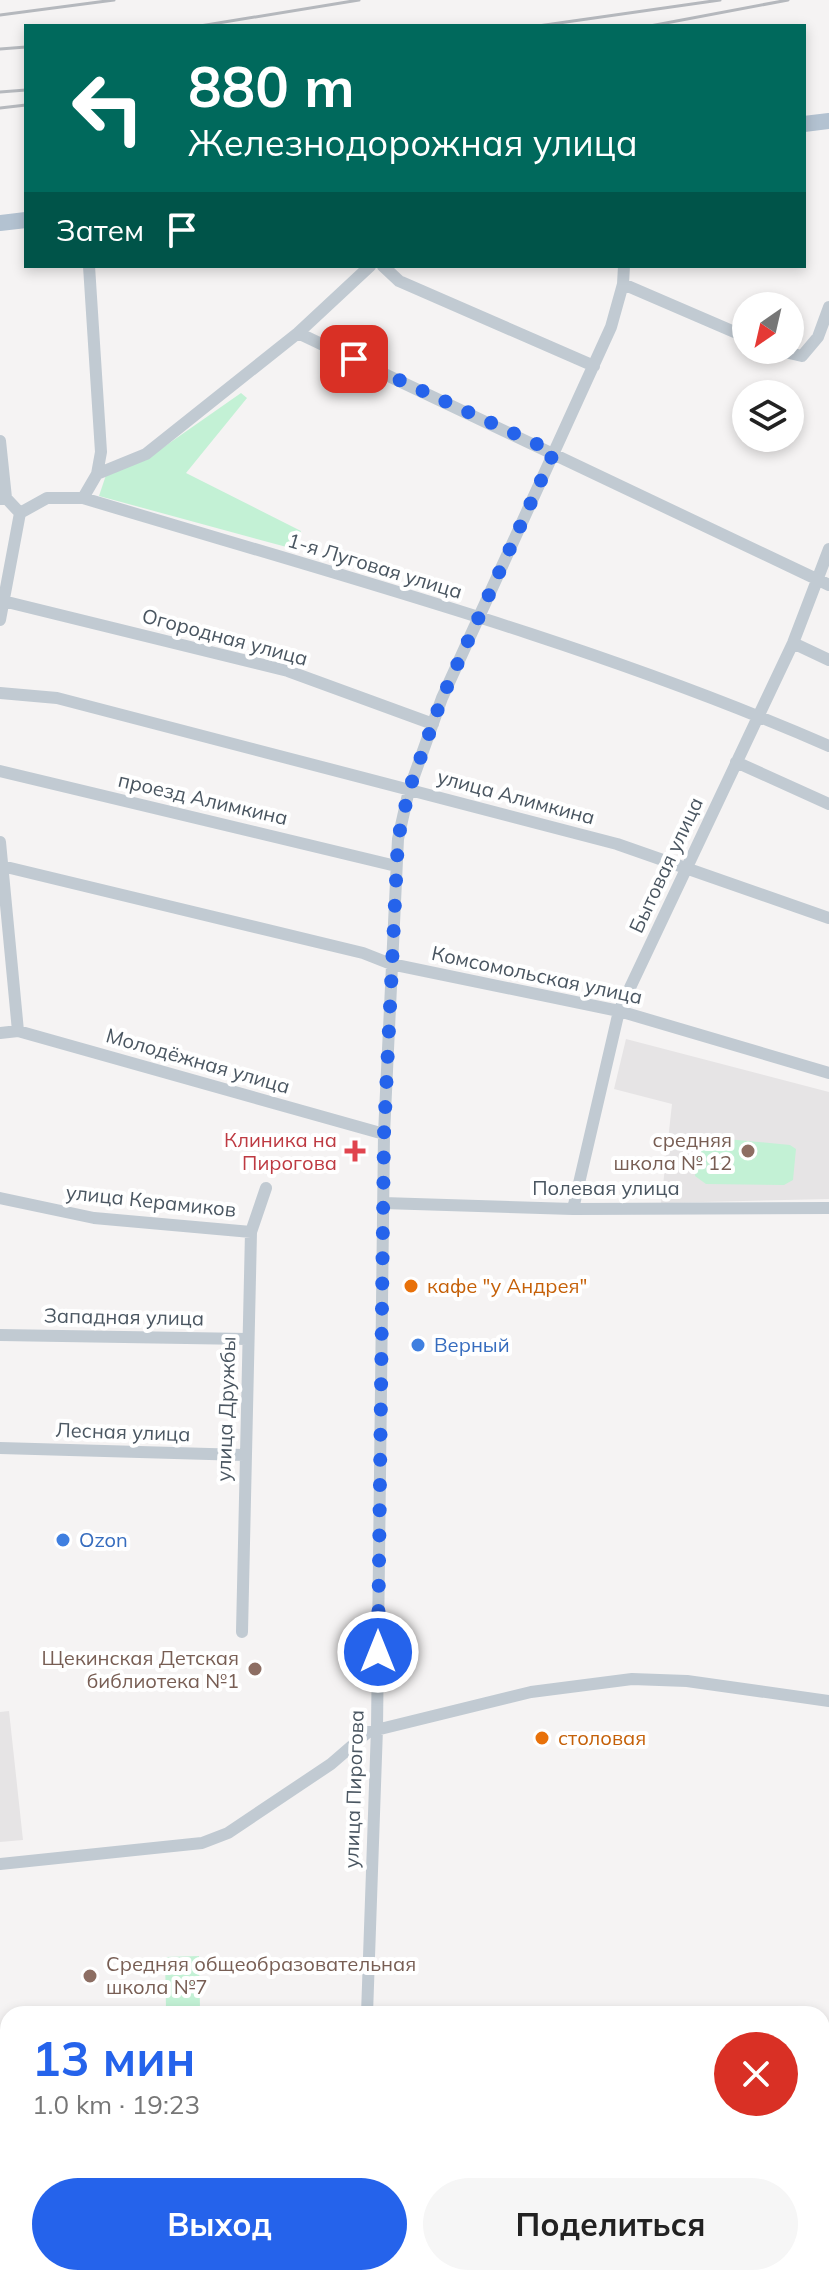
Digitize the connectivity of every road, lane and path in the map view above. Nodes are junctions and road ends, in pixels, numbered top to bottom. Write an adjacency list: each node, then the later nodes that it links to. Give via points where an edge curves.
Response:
1 (829, 121): 2 (main road)
2 (806, 124)
3 (24, 220): 4 (main road)
4 (0, 223)
5 (89, 268): 17 (street, via 101,452)
6 (368, 268): 12 (street)
7 (385, 268): 14 (street, via 399,281)
8 (624, 268): 9 (street, улица Пирогова)
9 (623, 284): 11 (street); 14 (street, улица Пирогова)
10 (829, 307): 13 (street, via 818,337)
11 (732, 331)
12 (298, 333): 16 (street); 17 (street, via 146,454)
13 (804, 354)
14 (594, 366): 16 (street, улица Пирогова)
15 (0, 441): 19 (street)
16 (554, 452): 22 (street); 24 (street, улица Пирогова)
17 (97, 474): 18 (street)
18 (83, 498): 20 (street, 1-я Луговая улица, via 47,498); 24 (street, 1-я Луговая улица)
19 (3, 499): 20 (street)
20 (20, 513): 23 (street)
21 (829, 549): 22 (street, Бытовая улица)
22 (823, 582): 26 (street, Бытовая улица)
23 (3, 601): 25 (street); 30 (street, Огородная улица, via 288,671)
24 (480, 619): 29 (street, 1-я Луговая улица); 30 (street, улица Пирогова)
25 (0, 620)
26 (793, 643): 27 (street); 29 (street, Бытовая улица)
27 (829, 660)
28 (0, 693): 34 (street, улица Алимкина, via 57,698)
29 (757, 715): 31 (street, 1-я Луговая улица); 32 (street, Бытовая улица)
30 (433, 724): 34 (street, улица Пирогова)
31 (829, 746)
32 (736, 762): 35 (street); 39 (street, Бытовая улица)
33 (0, 771): 38 (street, проезд Алимкина)
34 (409, 790): 38 (street, улица Пирогова); 39 (street, улица Алимкина)
35 (829, 804)
36 (0, 842): 37 (street)
37 (2, 866): 41 (street, Комсомольская улица); 43 (street)
38 (396, 866): 41 (street, улица Пирогова)
39 (688, 867): 40 (street, улица Алимкина); 42 (street, Бытовая улица)
40 (829, 918)
41 (391, 964): 42 (street, Комсомольская улица); 46 (street, улица Пирогова)
42 (619, 1011): 45 (street, Комсомольская улица); 51 (street, Бытовая улица)
43 (18, 1031): 44 (street, Молодёжная улица); 46 (street, Молодёжная улица)
44 (0, 1033)
45 (829, 1073)
46 (384, 1134): 49 (street, улица Пирогова)
47 (266, 1188): 52 (street, улица Дружбы)
48 (0, 1198): 52 (street, улица Керамиков, via 94,1218)
49 (383, 1203): 51 (street, Полевая улица); 59 (street, улица Пирогова)
50 (829, 1208): 51 (street, Полевая улица)
51 (573, 1209)
52 (251, 1232): 54 (street, улица Дружбы)
53 (0, 1335): 54 (street, Западная улица)
54 (248, 1339): 56 (street, улица Дружбы)
55 (0, 1448): 56 (street, Лесная улица)
56 (244, 1455): 57 (street, улица Дружбы)
57 (242, 1632)
58 (829, 1701): 59 (street, via 687,1681 632,1679 531,1692)
59 (377, 1728): 60 (street, via 228,1833 202,1843); 61 (street, улица Пирогова)
60 (0, 1864)
61 (367, 2006)

